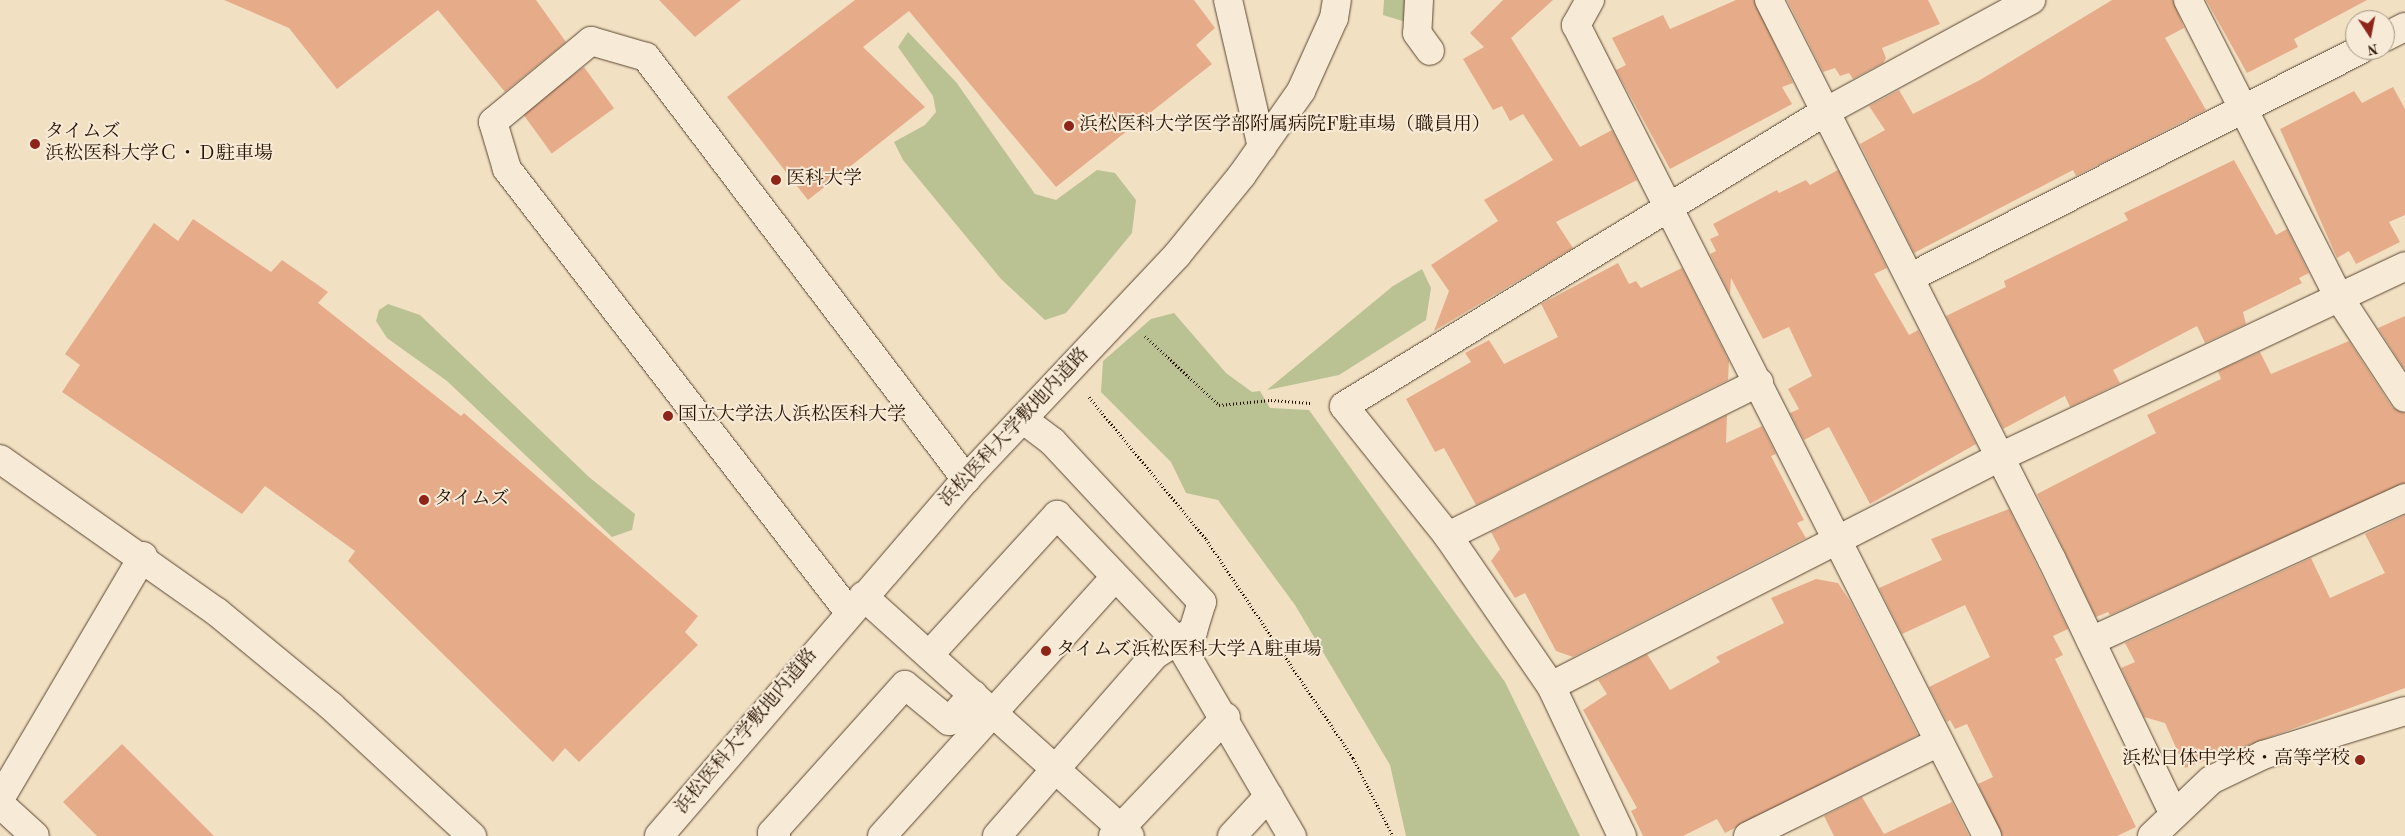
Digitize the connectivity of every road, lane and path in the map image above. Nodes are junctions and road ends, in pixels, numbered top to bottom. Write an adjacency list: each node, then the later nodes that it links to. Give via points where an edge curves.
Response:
1 (1228, 0): 12 (street)
2 (1337, 0): 12 (street, 浜松医科大学敷地内道路, via 1334,18 1301,91)
3 (1419, 0): 8 (street, via 1417,33)
4 (1590, 0): 13 (street, via 1576,25)
5 (1769, 0): 11 (street)
6 (2031, 0): 11 (street)
7 (2188, 0): 10 (street)
8 (1430, 51)
9 (2345, 58): 10 (street)
10 (2244, 108): 15 (street); 16 (street)
11 (1823, 113): 13 (street); 15 (street)
12 (1262, 147): 18 (street, 浜松医科大学敷地内道路, via 1177,255)
13 (1669, 211): 19 (street); 21 (street)
14 (2405, 266): 16 (street)
15 (1911, 277): 23 (street)
16 (2340, 299): 20 (street); 23 (street)
17 (1172, 359): 21 (path, via 1219,405 1271,400)
18 (1068, 371): 22 (street, 浜松医科大学敷地内道路); 55 (path, via 1206,539 1353,758)
19 (1759, 382): 27 (street); 28 (street)
20 (2405, 398)
21 (1344, 406): 27 (street)
22 (1023, 419): 25 (street, 浜松医科大学敷地内道路); 33 (street, via 1053,442 1202,602 1193,631)
23 (2000, 457): 28 (street); 32 (street)
24 (0, 459): 29 (street)
25 (966, 479): 31 (street, 浜松医科大学敷地内道路); 31 (street, via 646,56 591,41 493,122 507,169)
26 (2405, 498): 32 (street)
27 (1448, 536): 35 (street)
28 (1838, 542): 35 (street); 40 (street)
29 (143, 556): 43 (street); 48 (street, via 331,706)
30 (1114, 578): 33 (street); 34 (street, via 1057,515); 38 (street)
31 (856, 604): 34 (street); 49 (street, 浜松医科大学敷地内道路)
32 (2091, 641): 45 (street)
33 (1179, 643): 39 (street); 41 (street, via 1156,654)
34 (929, 655): 36 (street)
35 (1551, 686): 56 (street)
36 (973, 694): 38 (street); 50 (street, via 949,721 905,685 772,833)
37 (2405, 711): 45 (street, via 2263,755 2211,780)
38 (995, 714): 41 (street); 51 (street)
39 (1226, 717): 42 (street); 46 (street)
40 (1939, 742): 57 (street); 58 (street)
41 (1056, 769): 46 (street); 52 (street)
42 (1269, 796): 53 (street); 54 (street)
43 (0, 800)
44 (0, 804): 47 (street)
45 (2173, 813): 59 (street)
46 (1121, 833)
47 (35, 836)
48 (472, 836)
49 (659, 836)
50 (776, 836)
51 (882, 836)
52 (997, 836)
53 (1232, 836)
54 (1292, 836)
55 (1393, 836)
56 (1622, 836)
57 (1748, 836)
58 (1987, 836)
59 (2152, 836)

